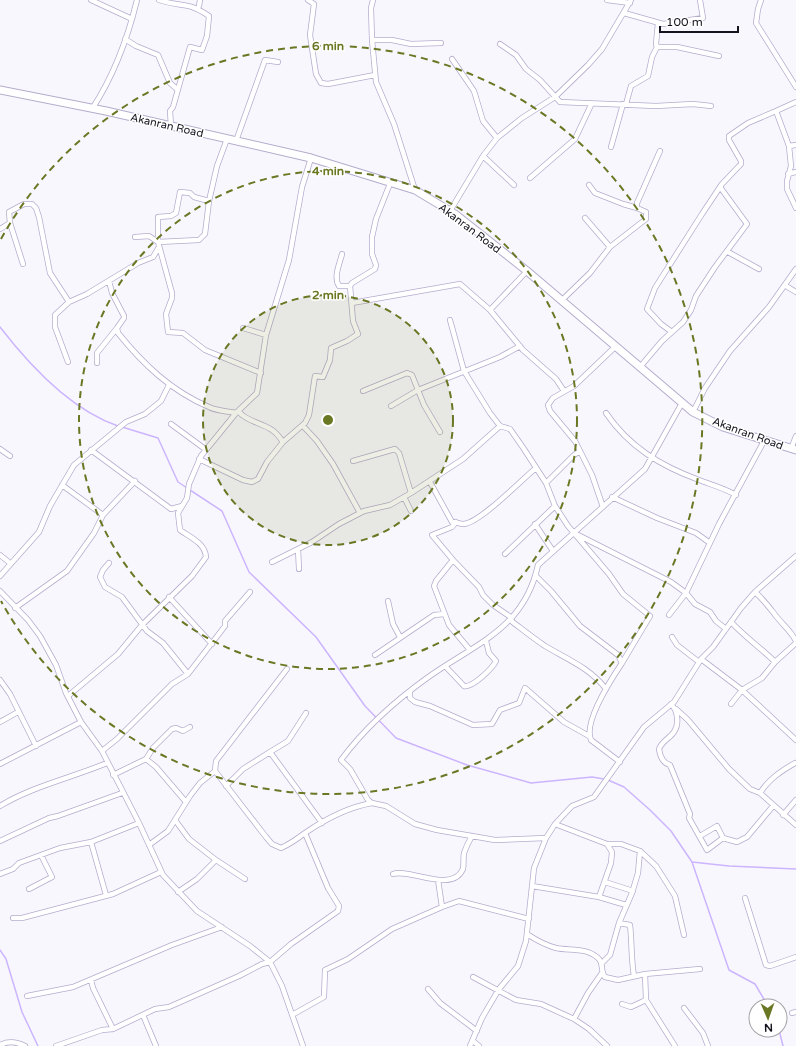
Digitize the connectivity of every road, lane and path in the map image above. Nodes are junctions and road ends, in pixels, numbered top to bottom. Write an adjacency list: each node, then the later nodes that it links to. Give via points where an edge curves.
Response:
1 (91, 0): 13 (street)
2 (137, 0): 13 (street)
3 (159, 0): 11 (street, via 172,3 186,2)
4 (200, 0): 11 (street)
5 (308, 0): 23 (street, via 314,4 310,35 316,74 321,83 328,84)
6 (373, 0): 16 (street)
7 (607, 0): 10 (street)
8 (700, 0): 14 (street, via 703,18)
9 (761, 0): 24 (street, via 756,23)
10 (630, 1): 12 (street)
11 (199, 6): 26 (street, via 209,16 207,36 202,50 190,47)
12 (624, 13): 14 (street); 27 (street, via 602,49)
13 (132, 19): 15 (street)
14 (658, 24): 19 (street)
15 (125, 39): 26 (street, via 158,55 170,83); 32 (street, via 103,92)
16 (372, 40): 17 (street, via 392,40 411,44); 23 (street)
17 (441, 43)
18 (500, 44): 27 (street, via 516,55 526,69)
19 (657, 47): 20 (street, via 677,47); 29 (street, via 648,76 631,86)
20 (719, 56)
21 (452, 59): 35 (street, via 474,91 483,121)
22 (278, 62): 37 (street, via 265,60)
23 (375, 75): 51 (street, via 398,135)
24 (796, 87)
25 (0, 90): 32 (main road, Akanran Road)
26 (178, 90): 34 (street, via 170,111)
27 (555, 97): 30 (street, via 560,102); 35 (street)
28 (796, 102): 33 (street)
29 (624, 104): 30 (street); 31 (street); 40 (street)
30 (592, 105): 46 (street, via 575,139)
31 (711, 106)
32 (92, 108): 34 (main road, Akanran Road)
33 (776, 111): 39 (street); 50 (street, via 748,123 729,136 742,163)
34 (171, 126): 36 (main road, Akanran Road)
35 (497, 138): 42 (street)
36 (228, 139): 37 (main road, Akanran Road); 52 (street, via 217,166)
37 (236, 140): 43 (main road, Akanran Road)
38 (796, 145): 39 (street)
39 (789, 146): 45 (street, via 791,166)
40 (611, 147)
41 (660, 151): 53 (street, via 644,185)
42 (483, 156): 48 (street); 55 (street)
43 (311, 158): 47 (main road, Akanran Road); 80 (street, via 302,187 288,266)
44 (796, 172): 45 (street)
45 (788, 174): 54 (street, via 787,189)
46 (530, 178)
47 (391, 181): 51 (main road, Akanran Road); 69 (street, via 372,237 375,270)
48 (514, 185)
49 (589, 185): 53 (street, via 595,193)
50 (720, 187): 62 (street, via 748,224); 79 (street, via 655,288 647,309)
51 (415, 190): 55 (main road, Akanran Road)
52 (209, 201): 60 (street, via 205,234 199,240); 60 (street, via 194,197 190,193 180,192 176,213 158,217)
53 (637, 208): 61 (street, via 646,212 646,219)
54 (796, 208)
55 (450, 211): 67 (main road, Akanran Road)
56 (585, 218): 61 (street)
57 (10, 223): 58 (street); 64 (street); 73 (street, via 9,212 12,209 24,204 32,204 36,208 50,273)
58 (0, 229)
59 (135, 237): 60 (street, via 149,236)
60 (159, 245): 68 (street, via 153,257); 86 (street, via 172,293 166,314 168,332 183,333 205,350)
61 (610, 247): 72 (street, via 590,273)
62 (728, 252): 65 (street); 79 (street, via 696,296 683,322)
63 (342, 254): 69 (street, via 337,284 344,288)
64 (23, 264)
65 (759, 269)
66 (796, 269): 70 (street)
67 (527, 271): 72 (main road, Akanran Road); 75 (street)
68 (109, 281): 73 (street); 77 (street, via 124,316)
69 (350, 286): 74 (street)
70 (786, 286): 71 (street); 95 (street, via 730,351 705,388)
71 (796, 292)
72 (561, 301): 82 (main road, Akanran Road)
73 (69, 302): 83 (street, via 55,315 55,327)
74 (352, 303): 75 (street, via 460,284); 98 (street, via 353,321 358,334 331,348 330,360 323,377 315,376 309,415)
75 (490, 310): 81 (street)
76 (450, 320): 87 (street)
77 (117, 328): 84 (street, via 97,353); 88 (street, via 118,333 141,360)
78 (243, 328): 80 (street)
79 (672, 332): 85 (street)
80 (266, 335): 86 (street)
81 (520, 346): 87 (street); 91 (street, via 556,379)
82 (615, 346): 85 (main road, Akanran Road); 91 (street, via 574,386)
83 (68, 362)
84 (97, 363)
85 (640, 367): 92 (main road, Akanran Road)
86 (261, 372): 94 (street, via 257,393)
87 (464, 372): 89 (street); 99 (street)
88 (169, 384): 94 (street, via 210,408); 106 (street, via 161,401 145,414 126,422)
89 (418, 390): 90 (street, via 412,375 407,373); 93 (street); 100 (street)
90 (363, 391)
91 (564, 391): 108 (street, via 548,405 575,441)
92 (682, 404): 95 (main road, Akanran Road); 111 (street)
93 (391, 406)
94 (238, 412): 103 (street, via 243,417 274,431); 105 (street)
95 (693, 412): 102 (main road, Akanran Road, via 723,427)
96 (606, 413): 111 (street, via 619,430)
97 (171, 424): 105 (street)
98 (303, 426): 103 (street); 126 (street, via 333,464)
99 (500, 426): 113 (street, via 510,429); 115 (street, via 463,459)
100 (440, 432)
101 (796, 436): 107 (street)
102 (764, 440): 107 (main road, Akanran Road); 119 (street)
103 (283, 442): 110 (street, via 267,462 258,479 252,482)
104 (0, 449): 109 (street)
105 (205, 449): 110 (street)
106 (91, 450): 114 (street); 117 (street, via 74,465)
107 (794, 450)
108 (580, 452): 116 (street); 124 (street, via 592,475)
109 (10, 456)
110 (199, 459): 122 (street)
111 (652, 459): 119 (street, via 672,470 724,488); 121 (street, via 645,469)
112 (353, 461): 118 (street, via 395,449 399,453)
113 (536, 468): 116 (street); 128 (street, via 480,516 463,524)
114 (135, 482): 122 (street, via 171,509); 127 (street)
115 (430, 482): 118 (street); 128 (street, via 452,522)
116 (546, 483): 123 (street)
117 (62, 485): 127 (street); 139 (street, via 39,532)
118 (411, 493): 120 (street)
119 (736, 495): 131 (street)
120 (404, 497): 125 (street); 126 (street, via 390,505)
121 (612, 497): 124 (street); 131 (street, via 696,533)
122 (182, 506): 148 (street, via 178,513 180,530 201,544 206,551 206,557 192,576)
123 (555, 506): 129 (street); 130 (street)
124 (603, 506): 130 (street)
125 (411, 511)
126 (360, 513): 132 (street)
127 (103, 515): 150 (street, via 94,533 66,571)
128 (456, 522): 137 (street, via 452,527 432,535)
129 (535, 524): 133 (street); 134 (street)
130 (574, 533): 133 (street); 147 (street, via 667,580); 166 (street, via 623,594 650,616)
131 (710, 543): 147 (street)
132 (298, 548): 138 (street); 141 (street)
133 (553, 551): 143 (street, via 538,564)
134 (505, 554)
135 (0, 555): 139 (street)
136 (796, 557): 146 (street)
137 (453, 560): 151 (street, via 434,586); 153 (street, via 479,587 482,595)
138 (272, 562)
139 (10, 563): 142 (street)
140 (109, 563): 155 (street, via 102,570 100,577 105,588 122,597)
141 (299, 569)
142 (0, 576)
143 (536, 576): 153 (street); 166 (street, via 580,626 618,655)
144 (0, 591): 150 (street)
145 (250, 592): 161 (street, via 225,621)
146 (755, 592): 154 (street); 160 (street, via 793,634)
147 (686, 593): 152 (street); 156 (street, via 695,604 710,612)
148 (169, 597): 155 (street); 161 (street)
149 (388, 600): 157 (street, via 393,624)
150 (15, 608): 174 (street, via 40,636 56,665)
151 (444, 614): 157 (street, via 434,615); 162 (street, via 449,625)
152 (669, 615)
153 (511, 619): 159 (street); 171 (street, via 546,647 578,663 600,680)
154 (731, 622): 156 (street); 165 (street)
155 (142, 625): 169 (street, via 163,643); 174 (street, via 118,654)
156 (726, 629): 164 (street)
157 (400, 637): 163 (street)
158 (672, 637): 164 (street, via 677,645)
159 (486, 641): 162 (street); 167 (street, via 489,653 496,661 494,666 472,685 464,686)
160 (796, 642): 165 (street)
161 (212, 644): 169 (street)
162 (470, 650): 167 (street)
163 (374, 655)
164 (700, 660): 172 (street); 175 (street)
165 (774, 662): 172 (street, via 762,678)
166 (622, 663): 171 (street)
167 (446, 667): 173 (street)
168 (287, 669): 193 (street, via 216,762)
169 (188, 674): 186 (street, via 172,684 117,740)
170 (0, 680): 178 (street)
171 (606, 689): 183 (street, via 592,721)
172 (742, 690): 176 (street); 184 (street)
173 (410, 692): 183 (street, via 410,698 415,702 473,724 484,725 492,724 500,710 519,703 525,688 564,722); 199 (street, via 366,730 341,760 350,769)
174 (68, 696): 181 (street)
175 (671, 704): 177 (street); 189 (street, via 644,727)
176 (731, 704)
177 (676, 708): 197 (street, via 729,769 750,789); 211 (street, via 675,731 659,748 661,759 670,765 690,818)
178 (18, 712): 180 (street); 185 (street)
179 (306, 713): 187 (street, via 288,741)
180 (0, 722)
181 (81, 722): 185 (street); 186 (street)
182 (190, 727): 188 (street, via 183,731 172,729)
183 (589, 736): 189 (street)
184 (796, 740)
185 (36, 746): 192 (street)
186 (102, 751): 190 (street)
187 (270, 752): 195 (street, via 243,769); 206 (street)
188 (146, 759): 194 (street); 200 (street)
189 (620, 762): 207 (street, via 594,797 572,806)
190 (107, 763): 194 (street); 201 (street, via 19,794)
191 (796, 763): 197 (street, via 778,773)
192 (0, 764)
193 (215, 771): 195 (street); 200 (street, via 200,783)
194 (113, 775): 196 (street)
195 (226, 786): 209 (street, via 272,844 281,848)
196 (122, 792): 205 (street); 214 (street, via 48,818)
197 (760, 793): 202 (street)
198 (796, 800): 203 (street)
199 (370, 801): 206 (street); 210 (street, via 386,806 415,824)
200 (186, 802): 204 (street)
201 (0, 806)
202 (772, 806): 203 (street); 213 (street, via 746,837 737,842)
203 (783, 815): 208 (street)
204 (175, 820): 217 (street, via 168,831); 220 (street, via 189,839)
205 (139, 823): 215 (street); 217 (street)
206 (322, 823): 209 (street)
207 (555, 824): 212 (street); 216 (street)
208 (796, 825)
209 (305, 833): 243 (street, via 339,909)
210 (472, 836): 212 (street, via 495,840); 225 (street, via 464,853 463,869 456,876)
211 (700, 836): 213 (street, via 717,826); 213 (street, via 707,850)
212 (546, 838): 227 (street, via 534,868)
213 (723, 838)
214 (0, 841)
215 (91, 842): 219 (street); 231 (street)
216 (607, 844): 218 (street, via 621,844); 226 (street, via 612,852)
217 (149, 845): 221 (street)
218 (640, 851): 229 (street, via 638,874); 241 (street, via 656,866 675,896)
219 (41, 855): 222 (street); 228 (street, via 52,877)
220 (216, 860): 224 (street); 230 (street, via 197,879)
221 (161, 872): 230 (street); 231 (street)
222 (0, 874)
223 (393, 874): 225 (street, via 405,872)
224 (245, 879)
225 (438, 880): 235 (street)
226 (605, 882): 229 (street); 232 (street)
227 (532, 886): 232 (street); 237 (street)
228 (29, 889)
229 (633, 890): 234 (street)
230 (178, 892): 239 (street, via 197,911)
231 (106, 895): 236 (street, via 22,918)
232 (599, 897): 234 (street)
233 (745, 898): 242 (street, via 766,965)
234 (626, 905): 238 (street)
235 (442, 907): 237 (street, via 459,901); 258 (street, via 392,929 348,959 331,965 325,970 324,997)
236 (13, 918)
237 (529, 919): 240 (street)
238 (619, 923): 244 (street, via 610,955); 248 (street, via 630,925)
239 (222, 927): 243 (street); 250 (street, via 172,945)
240 (527, 934): 244 (street, via 556,948 587,951 599,958); 252 (street, via 518,966)
241 (684, 935)
242 (796, 957)
243 (270, 962): 257 (street, via 169,1007 155,1009); 258 (street)
244 (602, 963): 246 (street)
245 (700, 969): 247 (street)
246 (602, 973): 248 (street, via 605,978 618,980); 259 (street)
247 (645, 974): 248 (street); 254 (street)
248 (634, 976)
249 (473, 977): 252 (street)
250 (91, 980): 253 (street); 260 (street)
251 (428, 989): 261 (street, via 440,1003)
252 (499, 989): 259 (street, via 516,1000 541,1004); 261 (street)
253 (27, 996)
254 (646, 1000): 255 (street, via 631,1007); 271 (street)
255 (622, 1004)
256 (684, 1008): 272 (street, via 703,1033)
257 (143, 1015): 260 (street); 266 (street)
258 (292, 1015): 267 (street)
259 (574, 1019): 270 (street)
260 (113, 1029): 265 (street, via 102,1030)
261 (477, 1032): 262 (street)
262 (473, 1041): 268 (street); 269 (street)
263 (1, 1045): 264 (street, via 19,1043)
264 (25, 1046)
265 (56, 1046)
266 (156, 1046)
267 (303, 1046)
268 (470, 1046)
269 (479, 1046)
270 (607, 1046)
271 (675, 1046)
272 (708, 1046)

